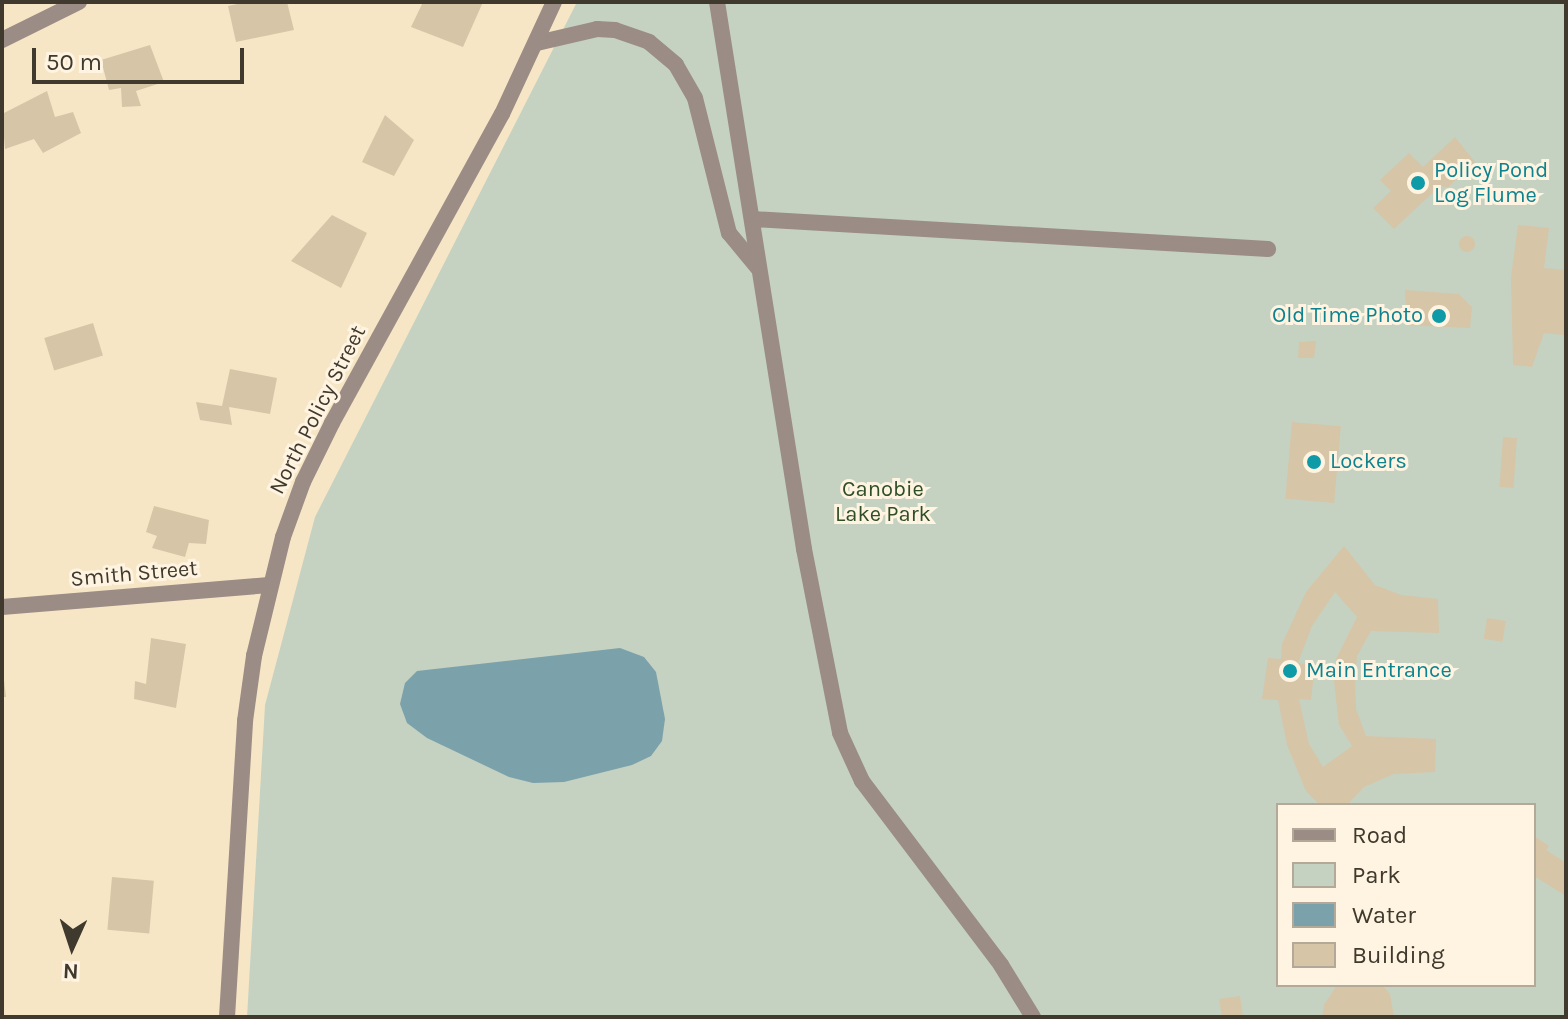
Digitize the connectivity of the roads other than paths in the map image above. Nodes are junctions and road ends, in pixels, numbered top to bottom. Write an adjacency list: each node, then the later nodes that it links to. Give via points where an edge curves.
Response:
1 (79, 2): 4 (street)
2 (554, 2): 5 (street, North Policy Street)
3 (717, 2): 6 (street)
4 (2, 40)
5 (537, 43): 8 (street, via 615,30 649,42 676,65 695,98 729,233); 9 (street, North Policy Street, via 320,447 289,518)
6 (752, 219): 7 (street); 8 (street)
7 (1268, 249)
8 (760, 270): 12 (street, via 816,624 840,733 862,781 1001,965)
9 (269, 585): 10 (street, Smith Street); 11 (street, North Policy Street, via 245,721)
10 (2, 607)
11 (227, 1017)
12 (1033, 1017)

